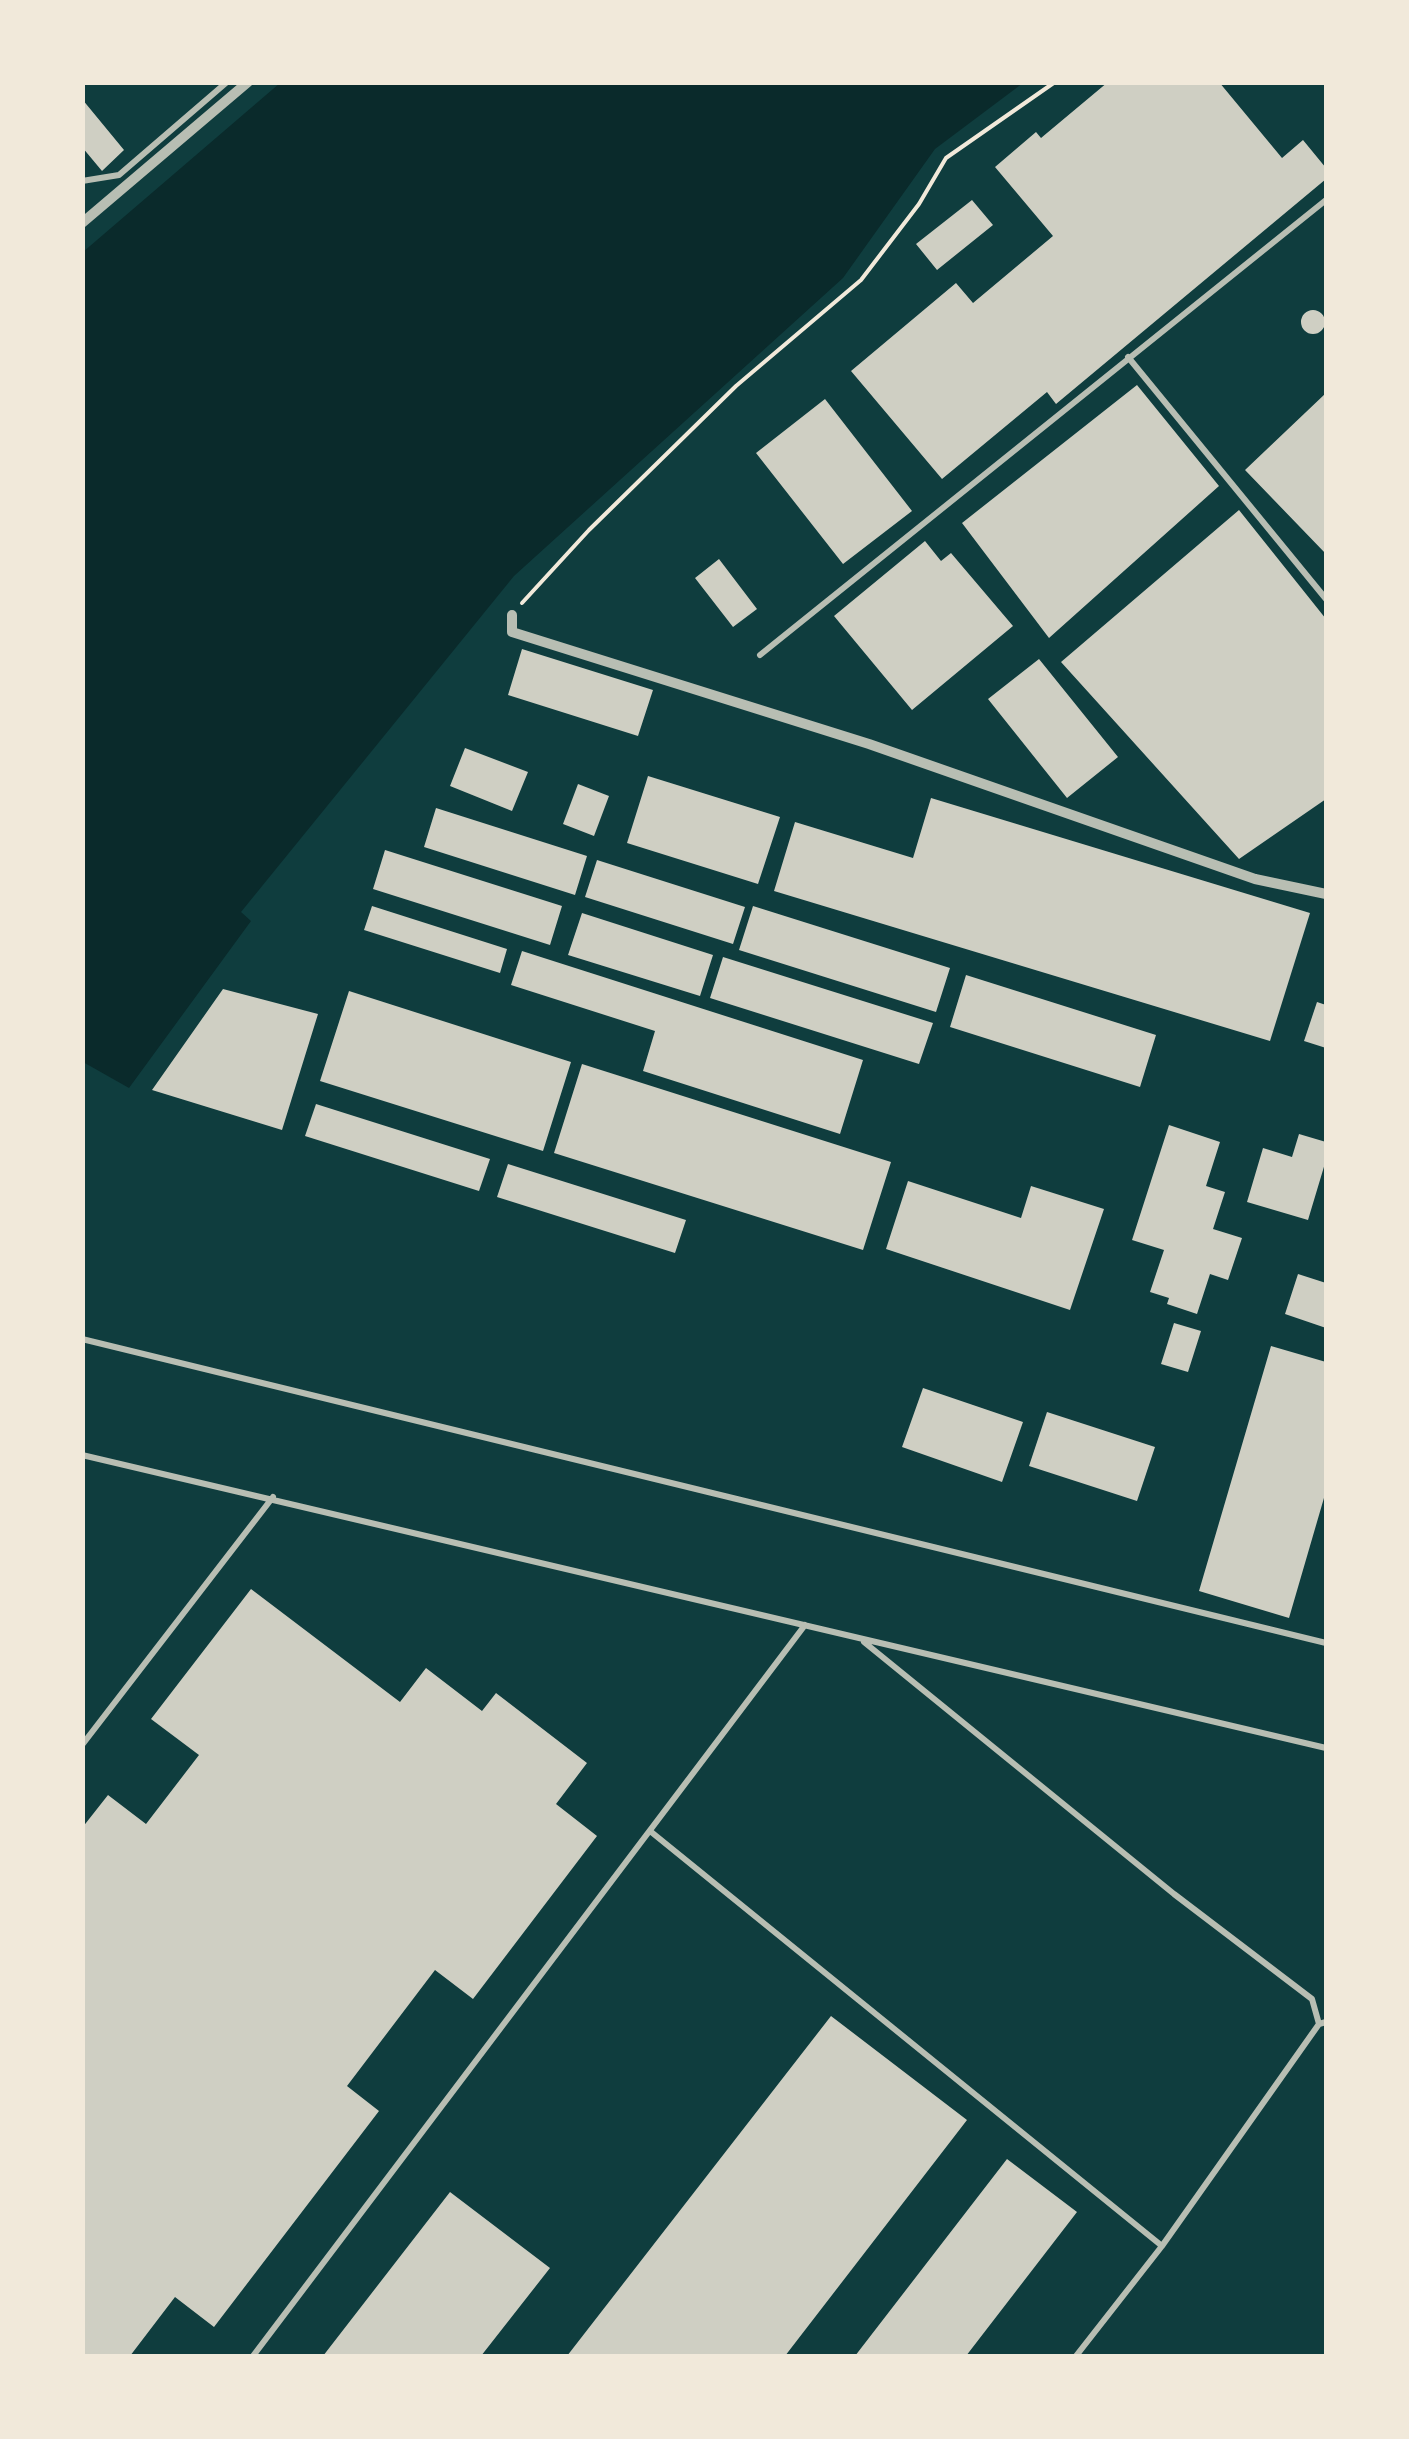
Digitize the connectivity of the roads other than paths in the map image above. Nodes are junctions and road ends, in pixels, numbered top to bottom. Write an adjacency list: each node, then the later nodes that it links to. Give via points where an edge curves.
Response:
1 (227, 82): 3 (lane, via 119,175)
2 (248, 82): 5 (street)
3 (82, 181)
4 (1326, 200): 6 (lane)
5 (82, 223)
6 (1128, 357): 7 (lane); 9 (lane)
7 (1326, 600)
8 (512, 615): 10 (street, via 512,632 869,744 1255,879)
9 (760, 654)
10 (1326, 894)
11 (82, 1339): 16 (lane)
12 (82, 1455): 13 (lane)
13 (273, 1497): 14 (lane); 17 (lane)
14 (805, 1625): 15 (lane); 19 (lane)
15 (859, 1638): 18 (lane); 20 (lane, via 1312,1999)
16 (1326, 1643)
17 (82, 1745)
18 (1326, 1748)
19 (650, 1831): 21 (lane); 22 (lane)
20 (1323, 2023): 21 (lane)
21 (1162, 2246): 23 (lane)
22 (252, 2356)
23 (1076, 2356)

